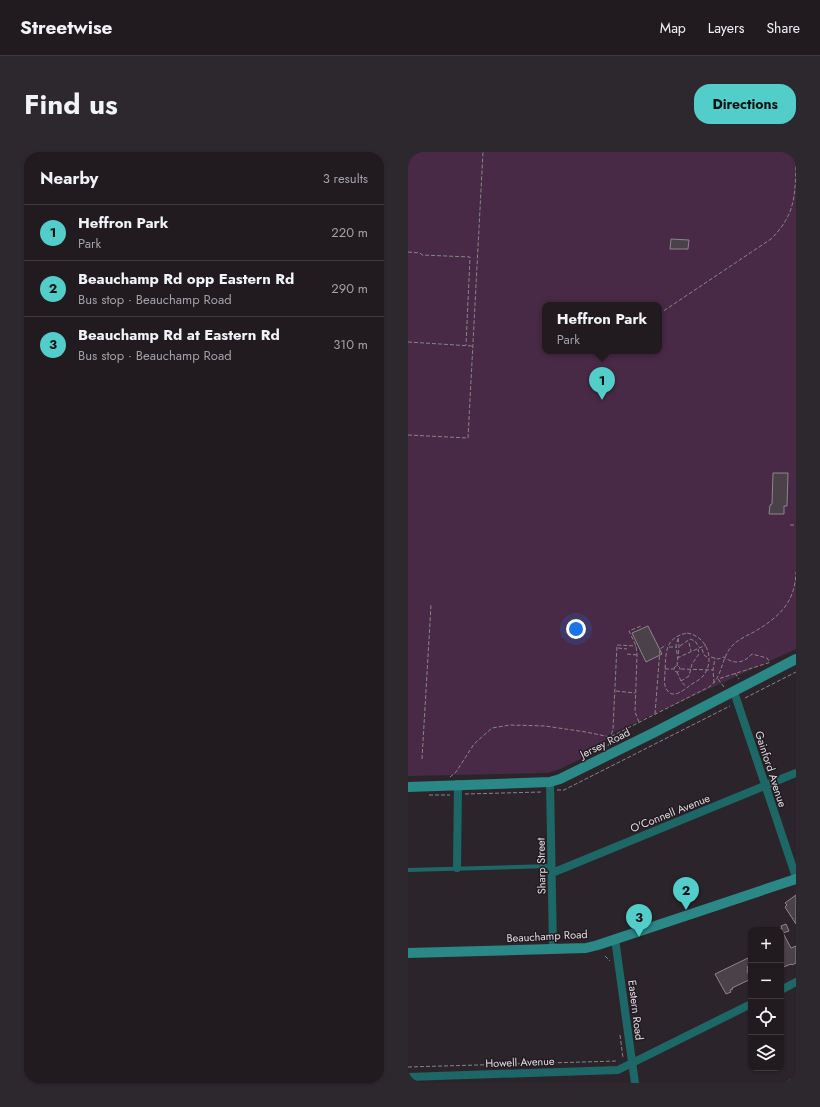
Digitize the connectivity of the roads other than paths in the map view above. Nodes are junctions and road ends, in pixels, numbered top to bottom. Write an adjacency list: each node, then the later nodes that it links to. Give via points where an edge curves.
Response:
1 (796, 659): 2 (street, Jersey Road)
2 (734, 692): 5 (street, Jersey Road); 6 (street, Gainford Avenue)
3 (796, 773): 6 (street, O'Connell Avenue)
4 (456, 781): 5 (street, Jersey Road); 7 (street, Jersey Road); 8 (street)
5 (550, 782): 9 (street, Sharp Street)
6 (765, 786): 9 (street, O'Connell Avenue); 11 (street, Gainford Avenue)
7 (408, 787)
8 (457, 868): 9 (lane); 10 (lane)
9 (552, 869): 13 (street, Sharp Street)
10 (408, 870)
11 (796, 878): 12 (street, Beauchamp Road)
12 (615, 939): 13 (street, Beauchamp Road, via 586,948); 18 (street, Eastern Road)
13 (553, 949): 14 (street, Beauchamp Road)
14 (408, 953)
15 (796, 982): 16 (street)
16 (784, 988)
17 (748, 1005): 18 (street, Howell Avenue)
18 (628, 1062): 19 (street, Howell Avenue, via 618,1070); 21 (street, Eastern Road)
19 (408, 1077)
20 (796, 1081): 22 (street)
21 (635, 1083)
22 (791, 1083)

